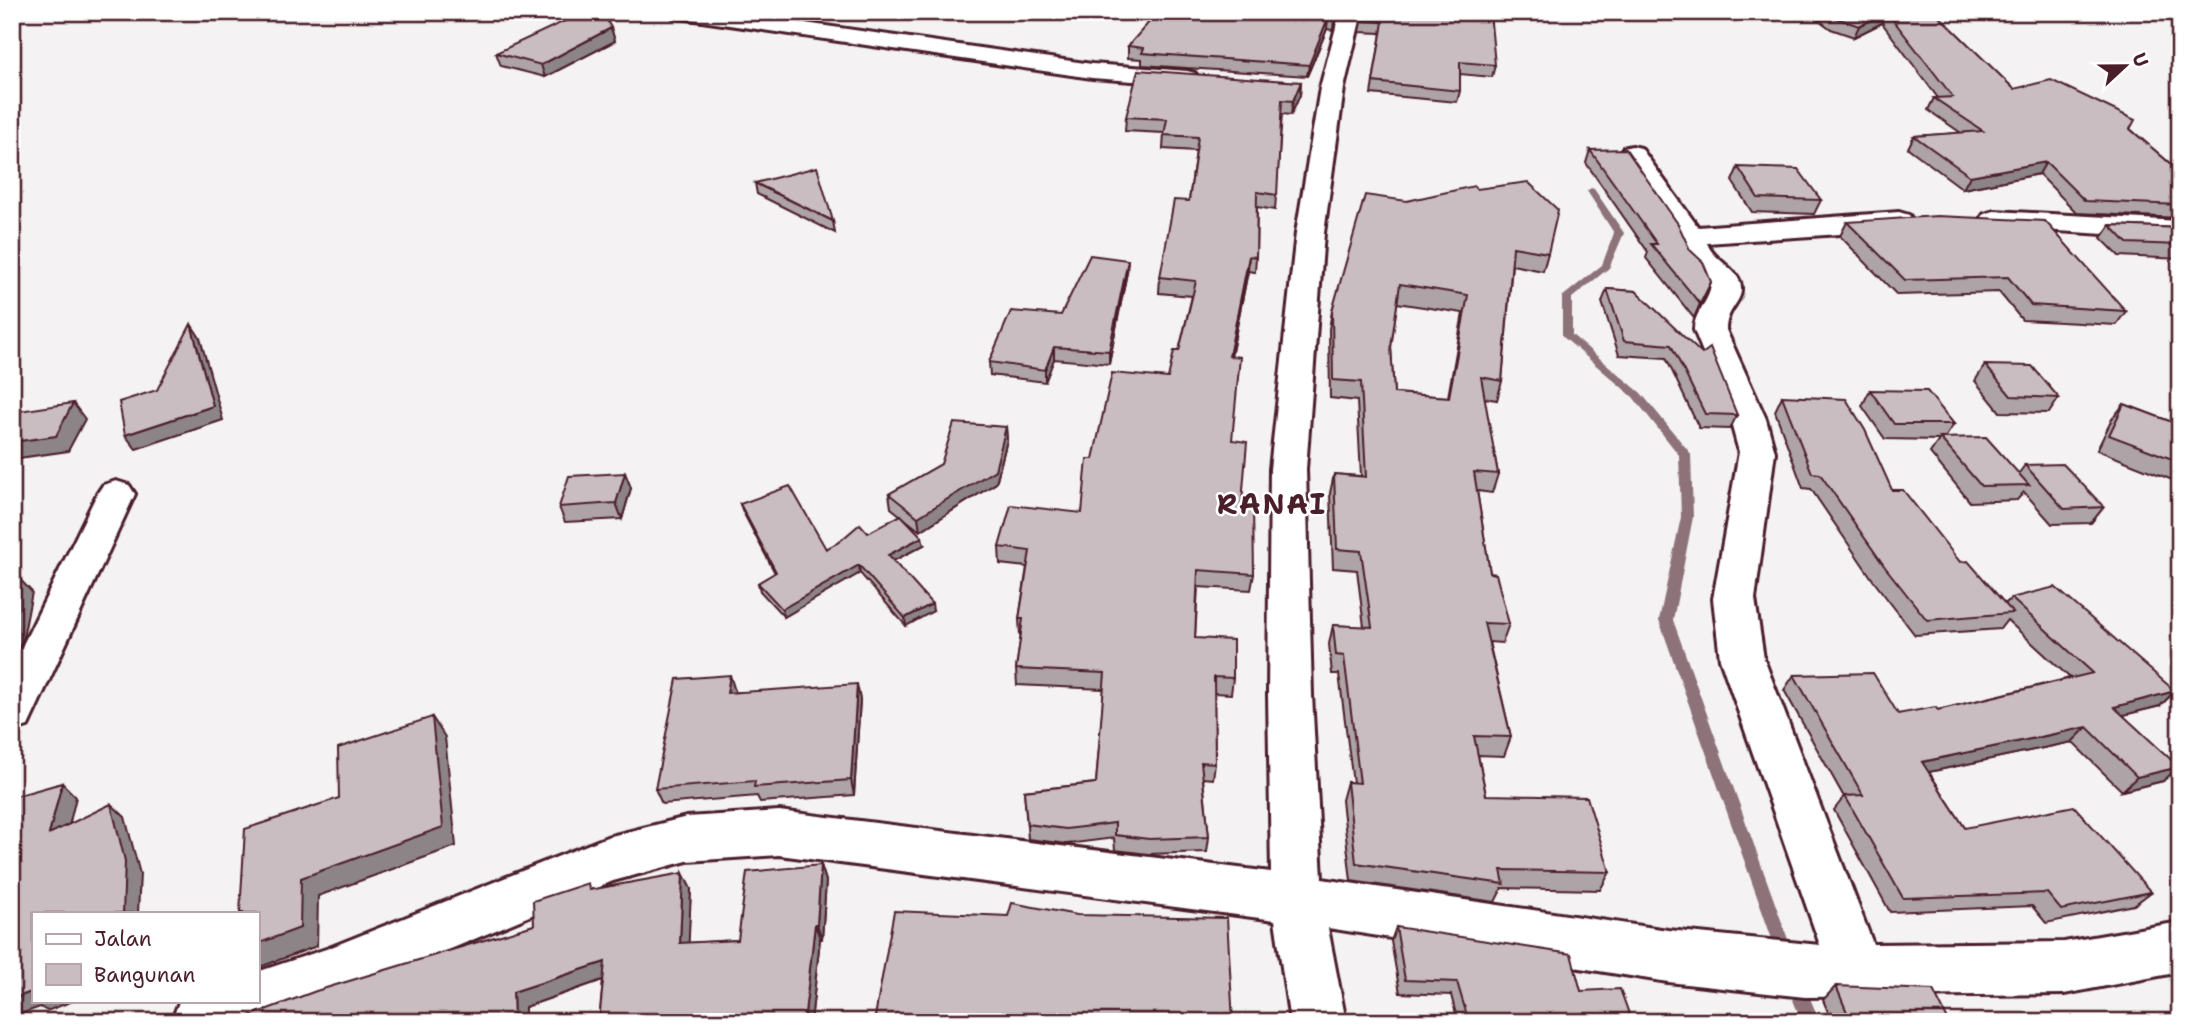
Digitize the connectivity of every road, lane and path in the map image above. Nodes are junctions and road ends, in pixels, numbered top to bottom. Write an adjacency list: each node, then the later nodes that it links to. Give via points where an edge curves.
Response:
1 (681, 12): 3 (street, via 1078,69)
2 (1351, 12): 11 (street, via 1319,87 1288,469)
3 (1212, 80)
4 (1632, 154): 8 (street)
5 (1926, 219): 8 (street)
6 (1965, 219): 7 (street)
7 (2180, 230)
8 (1690, 236): 13 (street, via 1697,256 1727,286 1726,295 1709,318 1710,330 1757,452 1734,598 1742,659)
9 (117, 494): 10 (street)
10 (12, 713)
11 (1297, 899): 13 (street, via 1668,956 1805,971); 14 (street, via 779,834 687,839 607,860); 17 (street)
12 (2180, 947): 13 (street, via 2064,968)
13 (1856, 971)
14 (259, 999)
15 (250, 1002): 16 (street)
16 (199, 1022)
17 (1318, 1022)

